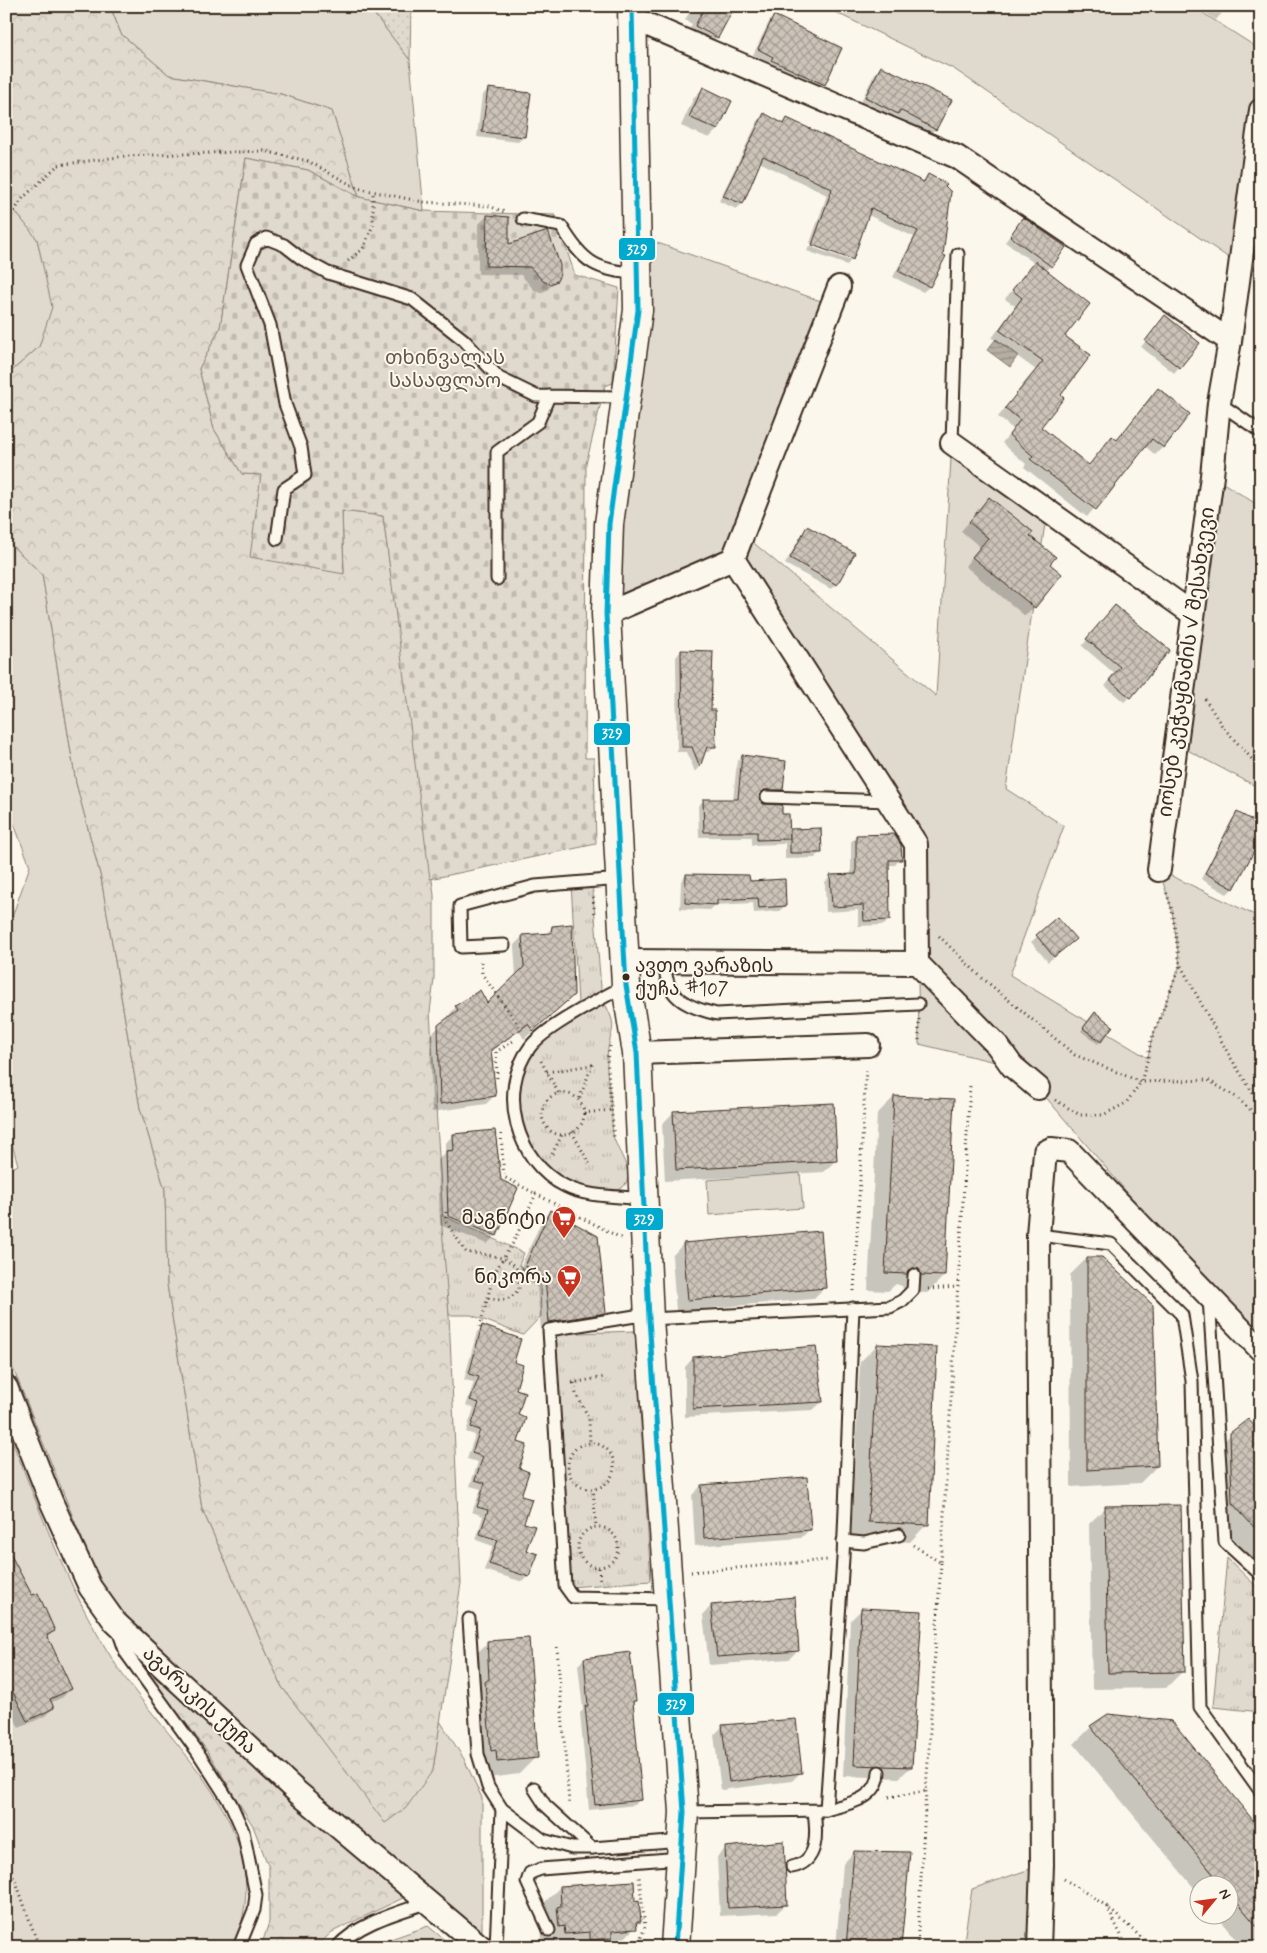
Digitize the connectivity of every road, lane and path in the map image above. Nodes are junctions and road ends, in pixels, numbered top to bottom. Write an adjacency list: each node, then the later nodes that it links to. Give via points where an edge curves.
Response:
1 (632, 12): 7 (street); 10 (street, via 957,157)
2 (1261, 110): 10 (street, იოსებ კეჭაყმაძის V შესახვევი)
3 (373, 191): 4 (path, via 423,202 489,206); 5 (path, via 357,188 308,161 264,151 126,156 58,165 23,198); 8 (path, via 373,225 363,249 345,263)
4 (523, 219): 7 (lane, via 561,226 588,261 609,271)
5 (6, 224)
6 (958, 254): 15 (lane)
7 (638, 274): 12 (street, via 638,310)
8 (339, 276): 11 (lane, via 412,299 464,340 499,378 536,396); 16 (lane, via 266,238 256,244 248,265 270,324 285,404 301,447 305,475 284,489)
9 (839, 287): 17 (street)
10 (1230, 341): 13 (street, იოსებ კეჭაყმაძის V შესახვევი)
11 (549, 396): 12 (lane); 18 (lane, via 538,422 497,452)
12 (625, 396): 19 (street, via 609,524)
13 (1219, 403): 14 (lane); 20 (street, იოსებ კეჭაყმაძის V შესახვევი)
14 (1261, 432)
15 (952, 443): 20 (street)
16 (276, 539)
17 (733, 558): 19 (street); 24 (street)
18 (497, 579)
19 (606, 614): 26 (street)
20 (1193, 614): 21 (street, იოსებ კეჭაყმაძის V შესახვევი)
21 (1186, 668): 22 (path, via 1222,726); 25 (street, იოსებ კეჭაყმაძის V შესახვევი)
22 (1261, 769)
23 (767, 797): 24 (lane)
24 (888, 801): 27 (street, via 916,844)
25 (1159, 870): 32 (path, via 1172,910)
26 (621, 879): 29 (lane, via 536,886 460,906 461,947); 33 (street)
27 (917, 915): 31 (street); 39 (path, via 981,977 1075,1055)
28 (504, 945): 29 (lane)
29 (480, 946): 35 (path, via 482,974)
30 (665, 961): 31 (street); 33 (street); 34 (lane, via 664,973 676,997 694,1009 717,1014)
31 (917, 963): 41 (street, via 997,1046 1012,1066)
32 (1180, 965): 39 (path, via 1151,1041); 44 (path, via 1228,1055)
33 (626, 973): 35 (lane); 37 (street)
34 (918, 1004)
35 (532, 1045): 38 (path); 50 (lane, via 518,1064 513,1093 524,1145 540,1167 566,1187)
36 (868, 1045): 37 (street); 62 (path)
37 (637, 1053): 50 (street)
38 (547, 1072): 42 (path); 43 (path, via 592,1065)
39 (1141, 1082): 41 (path, via 1126,1103 1103,1115 1080,1116); 47 (path, via 1208,1080)
40 (970, 1086): 58 (path)
41 (1038, 1088)
42 (559, 1094): 43 (path, via 568,1093); 48 (path, via 544,1104 542,1117 555,1133)
43 (579, 1100): 46 (path)
44 (1261, 1106)
45 (612, 1110): 46 (path)
46 (584, 1113): 48 (path, via 580,1126)
47 (1261, 1118)
48 (572, 1132): 49 (path)
49 (590, 1165)
50 (644, 1199): 63 (street)
51 (446, 1212): 54 (path, via 446,1222 466,1252)
52 (1038, 1235): 60 (street, via 1045,1152 1050,1149 1069,1151); 85 (lane, via 1111,1244 1182,1315 1192,1381 1200,1707); 95 (street)
53 (625, 1240): 54 (path, via 536,1194 513,1243)
54 (502, 1258): 56 (path, via 512,1263); 61 (path, via 494,1272)
55 (528, 1267): 56 (path)
56 (518, 1272): 61 (path, via 519,1288 512,1298)
57 (914, 1275): 59 (lane)
58 (958, 1287): 59 (path); 76 (path)
59 (913, 1290): 62 (lane, via 890,1307)
60 (1209, 1296): 65 (street); 77 (lane, via 1225,1542)
61 (487, 1298): 64 (path)
62 (853, 1308): 63 (lane); 74 (lane)
63 (649, 1319): 68 (lane, via 635,1316 549,1330); 78 (street)
64 (480, 1327)
65 (1261, 1350)
66 (605, 1377): 67 (path)
67 (574, 1383): 68 (path); 70 (path, via 589,1418)
68 (551, 1384): 78 (lane, via 565,1586 573,1597)
69 (6, 1387): 80 (street, აგარაკის ქუჩა, via 50,1501 90,1588)
70 (590, 1443): 71 (path, via 598,1444 609,1452 614,1466 609,1480); 71 (path, via 572,1453 568,1468 575,1482)
71 (593, 1488): 72 (path)
72 (596, 1526): 72 (path, via 582,1535 578,1548 587,1564 599,1568 614,1558 617,1545 612,1533)
73 (899, 1536): 74 (lane, via 864,1543); 76 (path)
74 (843, 1541): 75 (lane)
75 (843, 1558): 78 (path); 88 (lane)
76 (941, 1563): 84 (path)
77 (1261, 1575)
78 (669, 1586): 90 (street)
79 (469, 1619): 87 (lane, via 478,1754 488,1787)
80 (115, 1622): 98 (street, აგარაკის ქუჩა, via 296,1792); 102 (lane, via 126,1653 197,1751 231,1804 243,1831 256,1895 254,1910)
81 (556, 1647): 91 (path)
82 (879, 1772): 86 (lane, via 874,1789)
83 (534, 1788): 91 (lane, via 545,1805)
84 (926, 1791): 86 (path); 108 (path)
85 (1261, 1792)
86 (858, 1802): 88 (lane)
87 (502, 1809): 92 (lane, via 543,1840 572,1848); 105 (lane)
88 (826, 1810): 89 (lane)
89 (814, 1811): 90 (lane); 96 (lane, via 814,1850 806,1861)
90 (684, 1812): 93 (street)
91 (570, 1828): 92 (lane)
92 (592, 1848): 93 (lane)
93 (683, 1849): 94 (lane); 107 (street)
94 (637, 1861): 100 (lane, via 541,1869 530,1873 527,1882); 106 (path, via 645,1927 640,1940)
95 (1042, 1865): 99 (path); 109 (street)
96 (792, 1868)
97 (6, 1870): 101 (path, via 15,1879)
98 (429, 1902): 103 (lane, via 376,1921); 104 (street, აგარაკის ქუჩა)
99 (1105, 1905): 110 (path); 111 (path)
100 (549, 1930)
101 (39, 1947)
102 (239, 1947)
103 (337, 1947)
104 (481, 1947)
105 (496, 1947)
106 (630, 1947)
107 (675, 1947)
108 (917, 1947)
109 (1039, 1947)
110 (1127, 1947)
111 (1152, 1947)

